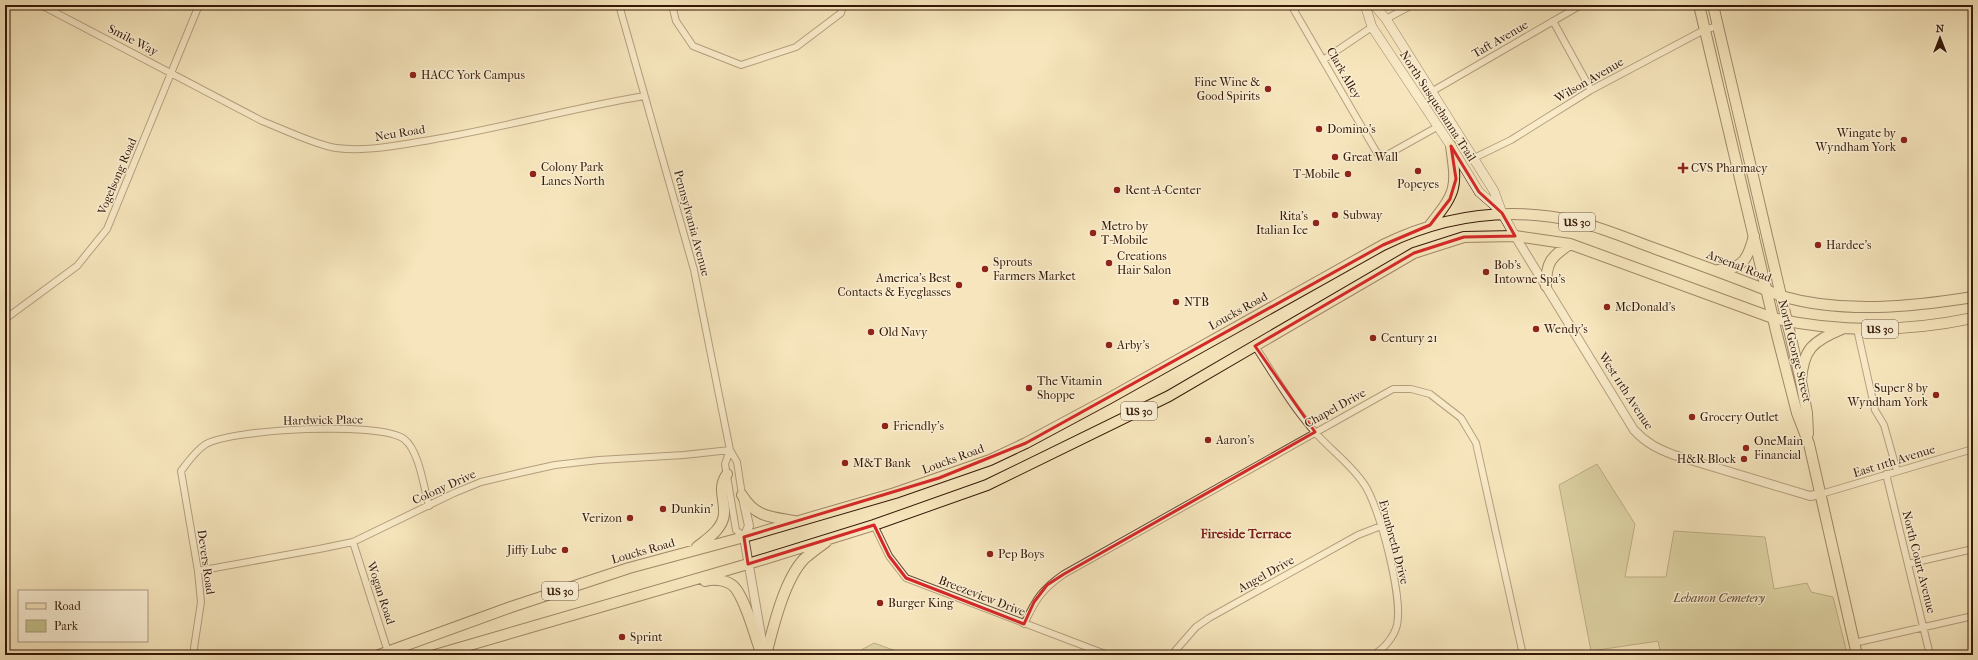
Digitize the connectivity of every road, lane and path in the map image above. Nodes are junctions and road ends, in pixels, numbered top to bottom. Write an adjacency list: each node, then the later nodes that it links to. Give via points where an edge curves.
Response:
1 (41, 5): 19 (street, Smile Way)
2 (199, 5): 19 (street, Vogelsong Road)
3 (619, 5): 22 (street, Pennsylvania Avenue)
4 (672, 5): 5 (street, via 676,21 693,46 741,65 796,47 841,13)
5 (844, 5)
6 (1291, 5): 18 (street, Clark Alley)
7 (1365, 5): 16 (main road, North Susquehanna Trail)
8 (1374, 5): 13 (main road, North Susquehanna Trail)
9 (1412, 5): 13 (street)
10 (1580, 5): 14 (street, Taft Avenue)
11 (1699, 5): 17 (main road, North George Street)
12 (1713, 5): 15 (main road, North George Street)
13 (1386, 19): 21 (main road, North Susquehanna Trail)
14 (1553, 21): 20 (street); 21 (street, Taft Avenue)
15 (1718, 26): 17 (street, Wilson Avenue); 34 (main road, North George Street)
16 (1372, 28): 18 (street); 23 (main road, North Susquehanna Trail)
17 (1704, 30): 20 (street, Wilson Avenue); 29 (main road, North George Street)
18 (1323, 60): 23 (street, Clark Alley, via 1377,153 1385,156)
19 (172, 73): 22 (street, Neu Road, via 262,120 298,136 336,148 375,149 470,133); 38 (street, Vogelsong Road, via 107,229 77,266)
20 (1591, 90): 25 (street, Wilson Avenue, via 1511,140)
21 (1431, 92): 25 (main road, North Susquehanna Trail)
22 (644, 96): 47 (street, Pennsylvania Avenue, via 694,270)
23 (1437, 127): 24 (main road, North Susquehanna Trail)
24 (1451, 146): 26 (main road, North Susquehanna Trail, via 1479,192); 27 (main road, via 1456,179 1450,199)
25 (1474, 158): 26 (main road, North Susquehanna Trail, via 1494,191)
26 (1502, 213): 27 (main road, Loucks Road / US 30); 28 (main road, North Susquehanna Trail); 31 (main road, Arsenal Road / US 30, via 1536,214 1581,223)
27 (1430, 225): 55 (main road, Loucks Road / US 30, via 1383,245 1108,399 990,460)
28 (1515, 236): 30 (main road, US 30); 32 (street, West 11th Avenue); 42 (main road, US 30, via 1464,237 1414,253)
29 (1754, 236): 31 (main road, via 1750,252 1743,262 1729,269); 33 (main road, North George Street)
30 (1570, 244): 32 (main road, via 1549,261); 36 (main road, US 30)
31 (1713, 270): 33 (main road, Arsenal Road / US 30)
32 (1546, 286): 52 (street, West 11th Avenue, via 1634,430 1644,440 1656,449 1674,455 1810,496)
33 (1767, 290): 34 (main road, Arsenal Road / US 30); 36 (main road, North George Street)
34 (1781, 296): 35 (main road, Arsenal Road / US 30, via 1805,302 1852,306 1896,306); 39 (main road, North George Street)
35 (1973, 297)
36 (1773, 318): 39 (main road, US 30); 45 (main road, North George Street, via 1797,413)
37 (1973, 318): 41 (main road, US 30, via 1909,328)
38 (5, 319)
39 (1787, 321): 40 (main road, US 30); 43 (main road, North George Street)
40 (1843, 328): 41 (main road, US 30); 43 (main road, via 1819,339 1810,349 1802,362)
41 (1857, 329): 49 (street, via 1875,410 1884,425)
42 (1255, 346): 44 (street, Evunbreth Drive, via 1284,392); 56 (main road, US 30, via 1169,396 987,485)
43 (1801, 381): 45 (main road, North George Street)
44 (1314, 432): 57 (street, Evunbreth Drive, via 1346,460 1365,484); 68 (street, Chapel Drive, via 1064,574 1047,586 1034,602); 78 (street, Chapel Drive, via 1393,389 1411,389 1430,394 1461,418 1476,443)
45 (1809, 444): 52 (main road, North George Street)
46 (1973, 449): 49 (street, East 11th Avenue)
47 (730, 450): 50 (street, Pennsylvania Avenue, via 725,464); 53 (street, Pennsylvania Avenue, via 737,462); 54 (street, Colony Drive, via 555,465 481,482)
48 (181, 471): 54 (street, Hardwick Place, via 206,444 224,438 294,429 380,430 397,435 410,444); 65 (street, Devers Road)
49 (1897, 471): 51 (street, East 11th Avenue)
50 (727, 474): 58 (street, Pennsylvania Avenue, via 736,530); 62 (main road, via 721,483 724,515 716,531)
51 (1886, 474): 52 (street, East 11th Avenue); 64 (street, North Court Avenue)
52 (1821, 494): 70 (main road, North George Street)
53 (742, 495): 55 (main road, via 749,507 761,514); 58 (street, Pennsylvania Avenue, via 749,526)
54 (429, 506): 60 (street, Colony Drive)
55 (796, 522): 58 (main road, Loucks Road / US 30)
56 (874, 525): 59 (main road, US 30); 68 (street, Breezeview Drive, via 889,556 906,578)
57 (1381, 526): 76 (street, Angel Drive, via 1358,535 1209,618 1196,627); 77 (street, Evunbreth Drive, via 1398,611 1397,625 1390,641)
58 (744, 537): 62 (main road, Loucks Road / US 30); 63 (street, Pennsylvania Avenue)
59 (830, 538): 63 (main road, US 30); 74 (main road, via 803,560 792,578)
60 (353, 542): 65 (street, Colony Drive); 71 (street, Wogan Road)
61 (1973, 549): 64 (street)
62 (693, 550): 71 (main road, Loucks Road / US 30, via 555,592)
63 (748, 564): 66 (main road, US 30); 74 (street, Pennsylvania Avenue)
64 (1908, 564): 69 (street, North Court Avenue)
65 (198, 571): 72 (street, Devers Road, via 201,602)
66 (666, 586): 73 (main road, US 30); 74 (main road, via 686,585 714,578 731,585 736,589)
67 (1973, 616): 69 (street)
68 (1024, 624): 75 (street, Breezeview Drive)
69 (1923, 627): 70 (street); 80 (street, North Court Avenue)
70 (1854, 643): 79 (main road, North George Street)
71 (383, 653)
72 (195, 655)
73 (435, 655)
74 (764, 655)
75 (1108, 655)
76 (1173, 655)
77 (1373, 655)
78 (1523, 655)
79 (1856, 655)
80 (1930, 655)

